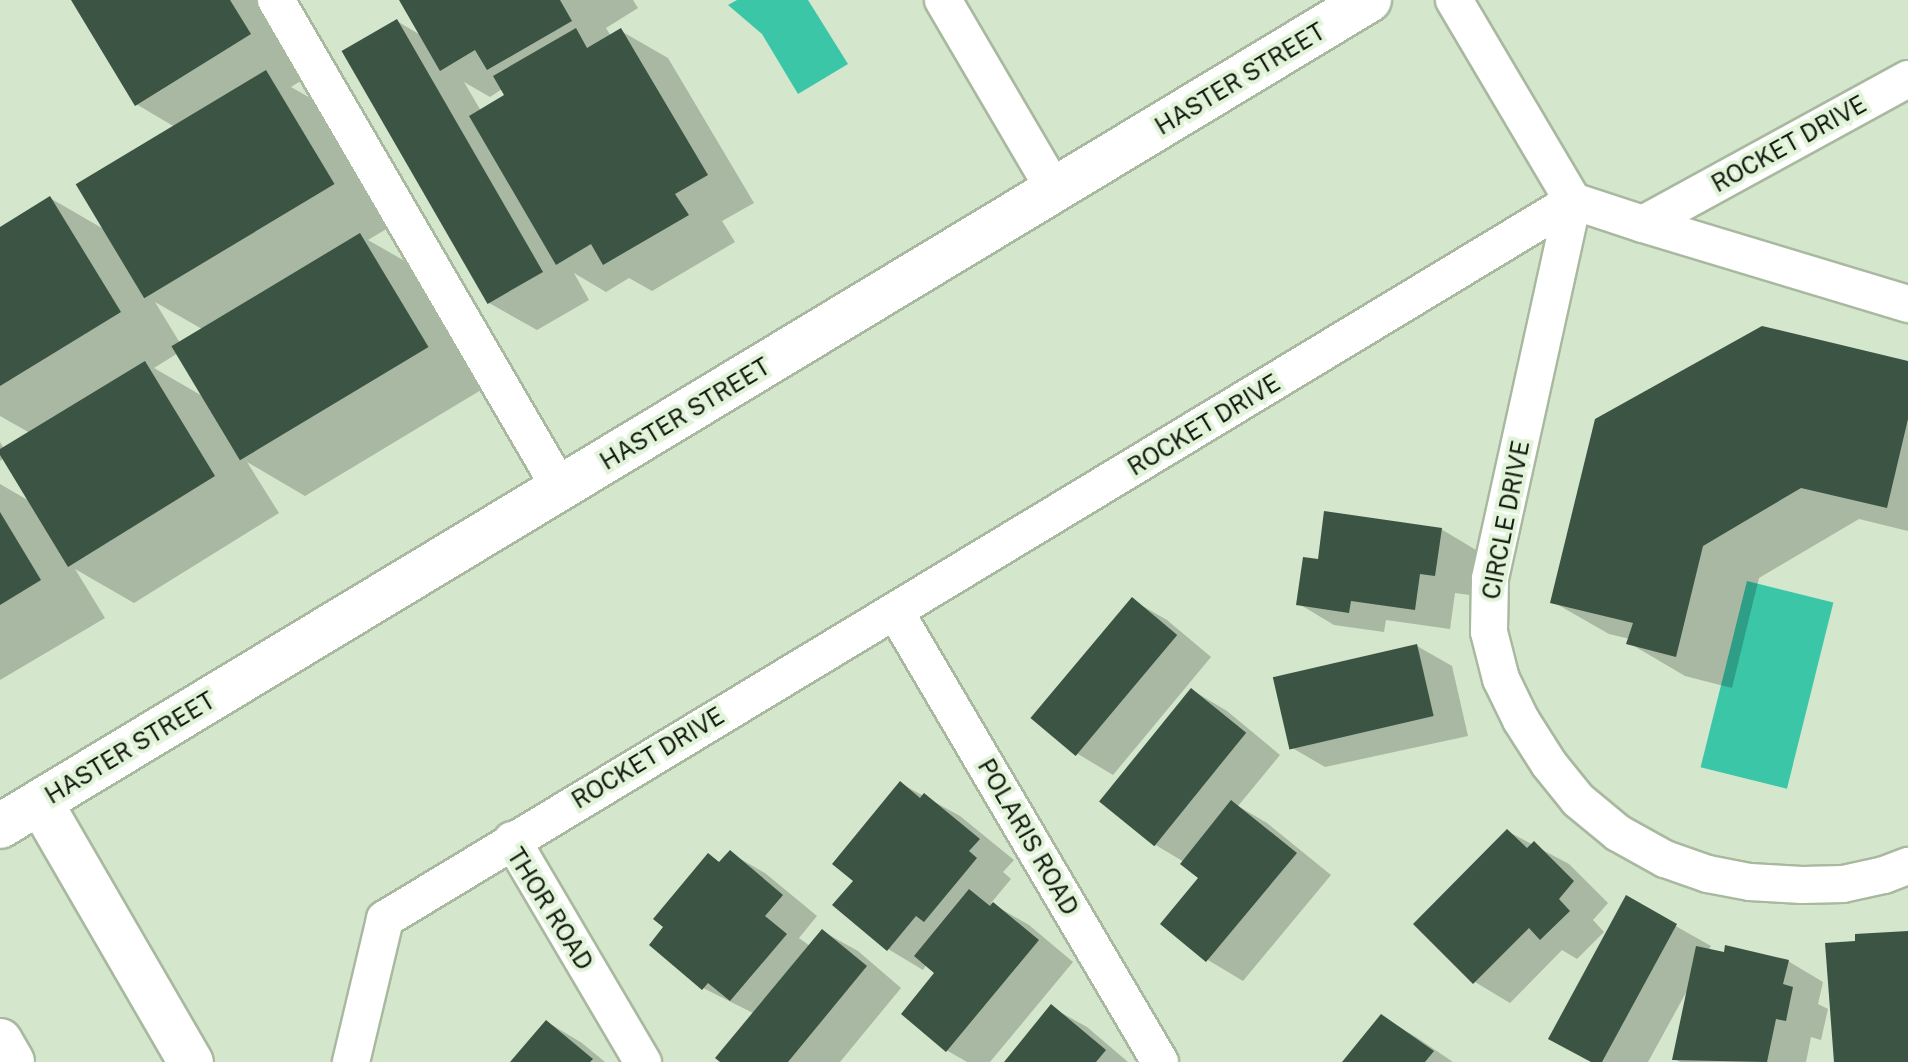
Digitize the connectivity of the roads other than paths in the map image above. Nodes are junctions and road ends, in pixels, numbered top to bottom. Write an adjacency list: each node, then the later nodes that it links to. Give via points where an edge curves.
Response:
1 (276, 0): 10 (lane)
2 (943, 0): 6 (lane)
3 (1369, 0): 6 (street, HASTER STREET)
4 (1454, 0): 7 (lane)
5 (1908, 79): 8 (lane, ROCKET DRIVE)
6 (1055, 191): 10 (street, HASTER STREET)
7 (1573, 201): 8 (lane); 11 (lane, ROCKET DRIVE); 15 (lane, CIRCLE DRIVE, via 1490,579 1489,632 1501,679 1521,720 1578,800 1618,833 1665,859 1736,879 1802,885 1843,884)
8 (1643, 224): 9 (lane)
9 (1908, 304)
10 (560, 488): 12 (street, HASTER STREET)
11 (895, 611): 14 (lane, ROCKET DRIVE); 21 (lane, POLARIS ROAD)
12 (40, 802): 13 (street, HASTER STREET); 18 (street)
13 (0, 826)
14 (512, 840): 19 (lane, THOR ROAD, via 385,919); 20 (lane, THOR ROAD)
15 (1908, 866)
16 (0, 1041): 17 (street)
17 (12, 1062)
18 (191, 1062)
19 (351, 1062)
20 (643, 1062)
21 (1160, 1062)

